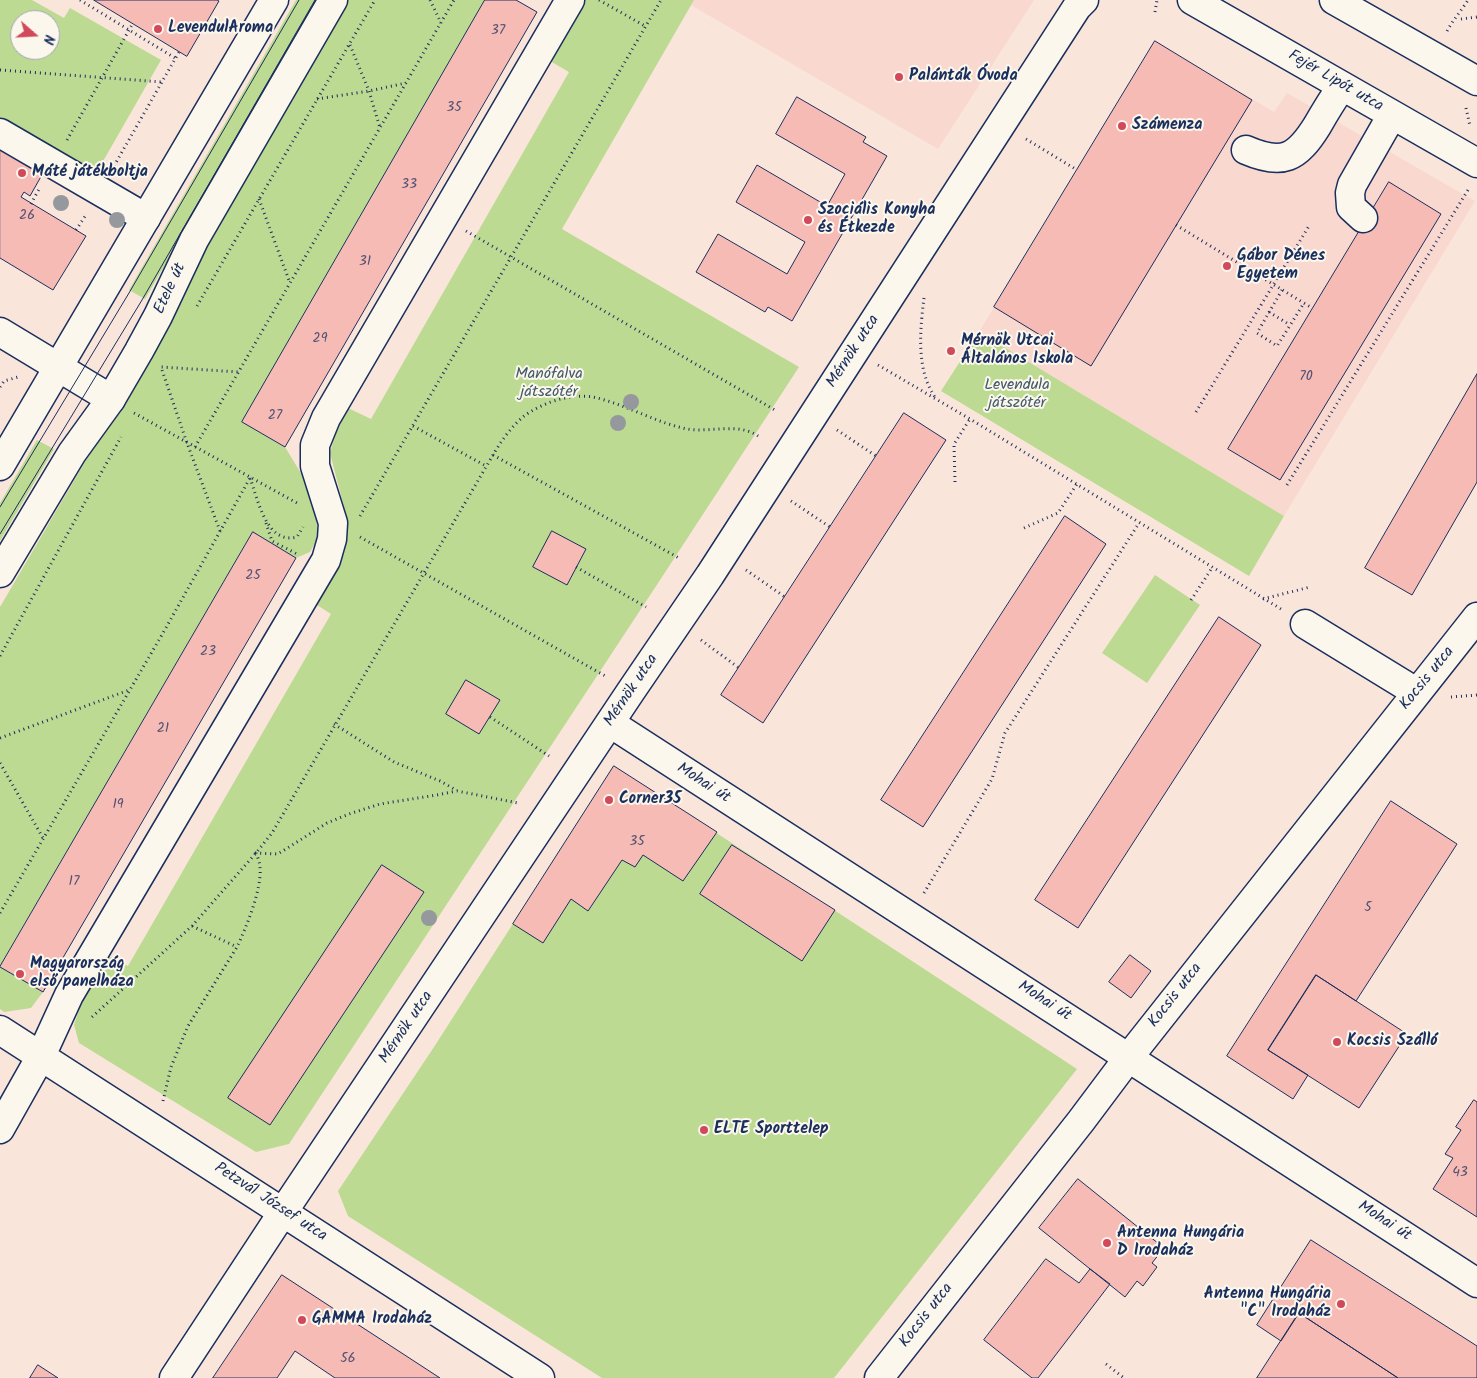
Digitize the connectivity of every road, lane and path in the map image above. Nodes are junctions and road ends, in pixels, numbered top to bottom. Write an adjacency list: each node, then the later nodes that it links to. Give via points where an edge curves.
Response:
1 (80, 0): 21 (path)
2 (274, 0): 46 (street)
3 (333, 0): 69 (street, Etele út, via 194,240 158,316)
4 (375, 0): 22 (path)
5 (430, 0): 19 (path)
6 (454, 0): 19 (path)
7 (570, 0): 45 (street)
8 (599, 0): 20 (path)
9 (661, 0): 20 (path)
10 (1084, 0): 122 (street, Mérnök utca)
11 (1157, 0): 15 (path)
12 (1192, 0): 31 (street, Fejér Lipót utca)
13 (1334, 0): 24 (street)
14 (1468, 0): 24 (path)
15 (1155, 12)
16 (1477, 17): 17 (path)
17 (1461, 20)
18 (133, 23): 21 (path)
19 (441, 23): 30 (path)
20 (645, 26): 51 (path)
21 (129, 30): 25 (path); 27 (path)
22 (349, 44): 32 (path); 33 (path)
23 (179, 52): 25 (path)
24 (1434, 56): 28 (street)
25 (175, 58): 29 (path)
26 (0, 70): 27 (path)
27 (102, 78): 29 (path); 40 (path)
28 (1477, 81)
29 (162, 82): 43 (path)
30 (406, 83): 32 (path); 35 (path)
31 (1342, 86): 34 (street, Fejér Lipót utca); 38 (street, via 1306,144 1297,152 1287,157 1272,158)
32 (369, 92): 33 (path); 35 (path)
33 (317, 99): 44 (path)
34 (1392, 115): 39 (street, Fejér Lipót utca); 47 (street, via 1352,185 1351,207)
35 (380, 128): 52 (path)
36 (0, 133): 40 (street)
37 (1021, 136): 41 (path)
38 (1246, 150)
39 (1477, 163)
40 (54, 164): 43 (street)
41 (1077, 170)
42 (1468, 190): 88 (path)
43 (100, 192): 46 (street); 50 (path)
44 (259, 199): 52 (path); 57 (path)
45 (443, 217): 51 (path); 137 (street, via 326,418 315,445 315,466 333,523 326,560 69,995)
46 (146, 218): 64 (street)
47 (1363, 218)
48 (1176, 225): 53 (path)
49 (1309, 226): 53 (path)
50 (76, 230)
51 (511, 257): 72 (path); 75 (path)
52 (290, 283): 65 (path)
53 (1273, 284): 54 (path); 73 (path)
54 (1282, 290): 56 (path); 59 (path)
55 (925, 293): 70 (path, via 922,358 925,378)
56 (1304, 303): 58 (path); 60 (path)
57 (196, 307)
58 (1312, 308)
59 (1269, 312): 60 (path); 60 (path, via 1256,333 1277,346)
60 (1290, 325)
61 (0, 332): 64 (street)
62 (876, 364): 70 (path)
63 (162, 366): 65 (path); 66 (path); 79 (path)
64 (58, 368): 69 (street); 83 (street)
65 (239, 372): 80 (path)
66 (157, 374)
67 (4, 381): 68 (path)
68 (0, 387)
69 (111, 399): 104 (street, Etele út, via 72,453)
70 (936, 399): 74 (path)
71 (139, 405): 79 (path, via 134,413)
72 (775, 410)
73 (1196, 412)
74 (970, 419): 86 (path, via 954,444); 87 (path)
75 (413, 426): 84 (path); 93 (path)
76 (834, 427): 82 (path)
77 (125, 431): 114 (path)
78 (758, 436): 81 (path, via 733,428 699,431 674,426 591,397 562,398 524,416)
79 (187, 443): 80 (path); 97 (path)
80 (195, 448): 85 (path)
81 (493, 455): 84 (path); 100 (path)
82 (876, 456)
83 (0, 466)
84 (486, 466): 105 (path)
85 (250, 478): 90 (path); 91 (path); 97 (path)
86 (955, 482)
87 (1077, 484): 92 (path); 96 (path, via 1058,513)
88 (1287, 485)
89 (787, 498): 95 (path)
90 (296, 503)
91 (266, 523): 94 (path, via 277,534 290,539 296,537); 99 (path, via 272,541)
92 (1138, 523): 103 (path); 132 (path, via 1006,733 992,779)
93 (356, 524)
94 (304, 525)
95 (830, 527)
96 (1024, 528)
97 (221, 532): 117 (path)
98 (375, 546): 105 (path)
99 (298, 555)
100 (679, 558)
101 (742, 566): 107 (path)
102 (576, 567): 110 (path)
103 (1212, 568): 108 (path); 109 (path)
104 (0, 573)
105 (424, 574): 116 (path); 123 (path)
106 (1310, 587): 108 (path)
107 (785, 597)
108 (1264, 599): 111 (path)
109 (1191, 600)
110 (646, 607)
111 (1305, 624): 118 (street)
112 (1472, 633): 118 (street, Kocsis utca)
113 (696, 636): 115 (path)
114 (0, 656)
115 (739, 668)
116 (602, 674)
117 (130, 690): 124 (path); 129 (path)
118 (1416, 692): 138 (street, Kocsis utca)
119 (1477, 695): 120 (path)
120 (1443, 698)
121 (490, 718): 125 (path)
122 (610, 723): 132 (street, Mohai út); 142 (street, Mérnök utca)
123 (334, 724): 127 (path, via 394,762); 130 (path, via 272,833)
124 (0, 738)
125 (549, 756)
126 (0, 763): 129 (path)
127 (457, 791): 128 (path); 130 (path, via 380,804 327,824 278,854)
128 (518, 803)
129 (43, 839): 131 (path)
130 (256, 853): 133 (path); 134 (path, via 260,882)
131 (0, 913)
132 (910, 916): 138 (street, Mohai út)
133 (192, 926): 134 (path); 135 (path)
134 (237, 947): 140 (path, via 188,1026)
135 (89, 1019)
136 (0, 1030): 137 (street, Petzvál József utca)
137 (41, 1056): 139 (street); 142 (street, Petzvál József utca)
138 (1129, 1057): 143 (street, Mohai út); 147 (street, Kocsis utca)
139 (8, 1098): 141 (street)
140 (163, 1101)
141 (0, 1129)
142 (283, 1212): 145 (street, Mérnök utca); 146 (street, Petzvál József utca)
143 (1477, 1283)
144 (1106, 1364): 148 (path)
145 (174, 1378)
146 (540, 1378)
147 (879, 1378)
148 (1124, 1378)

